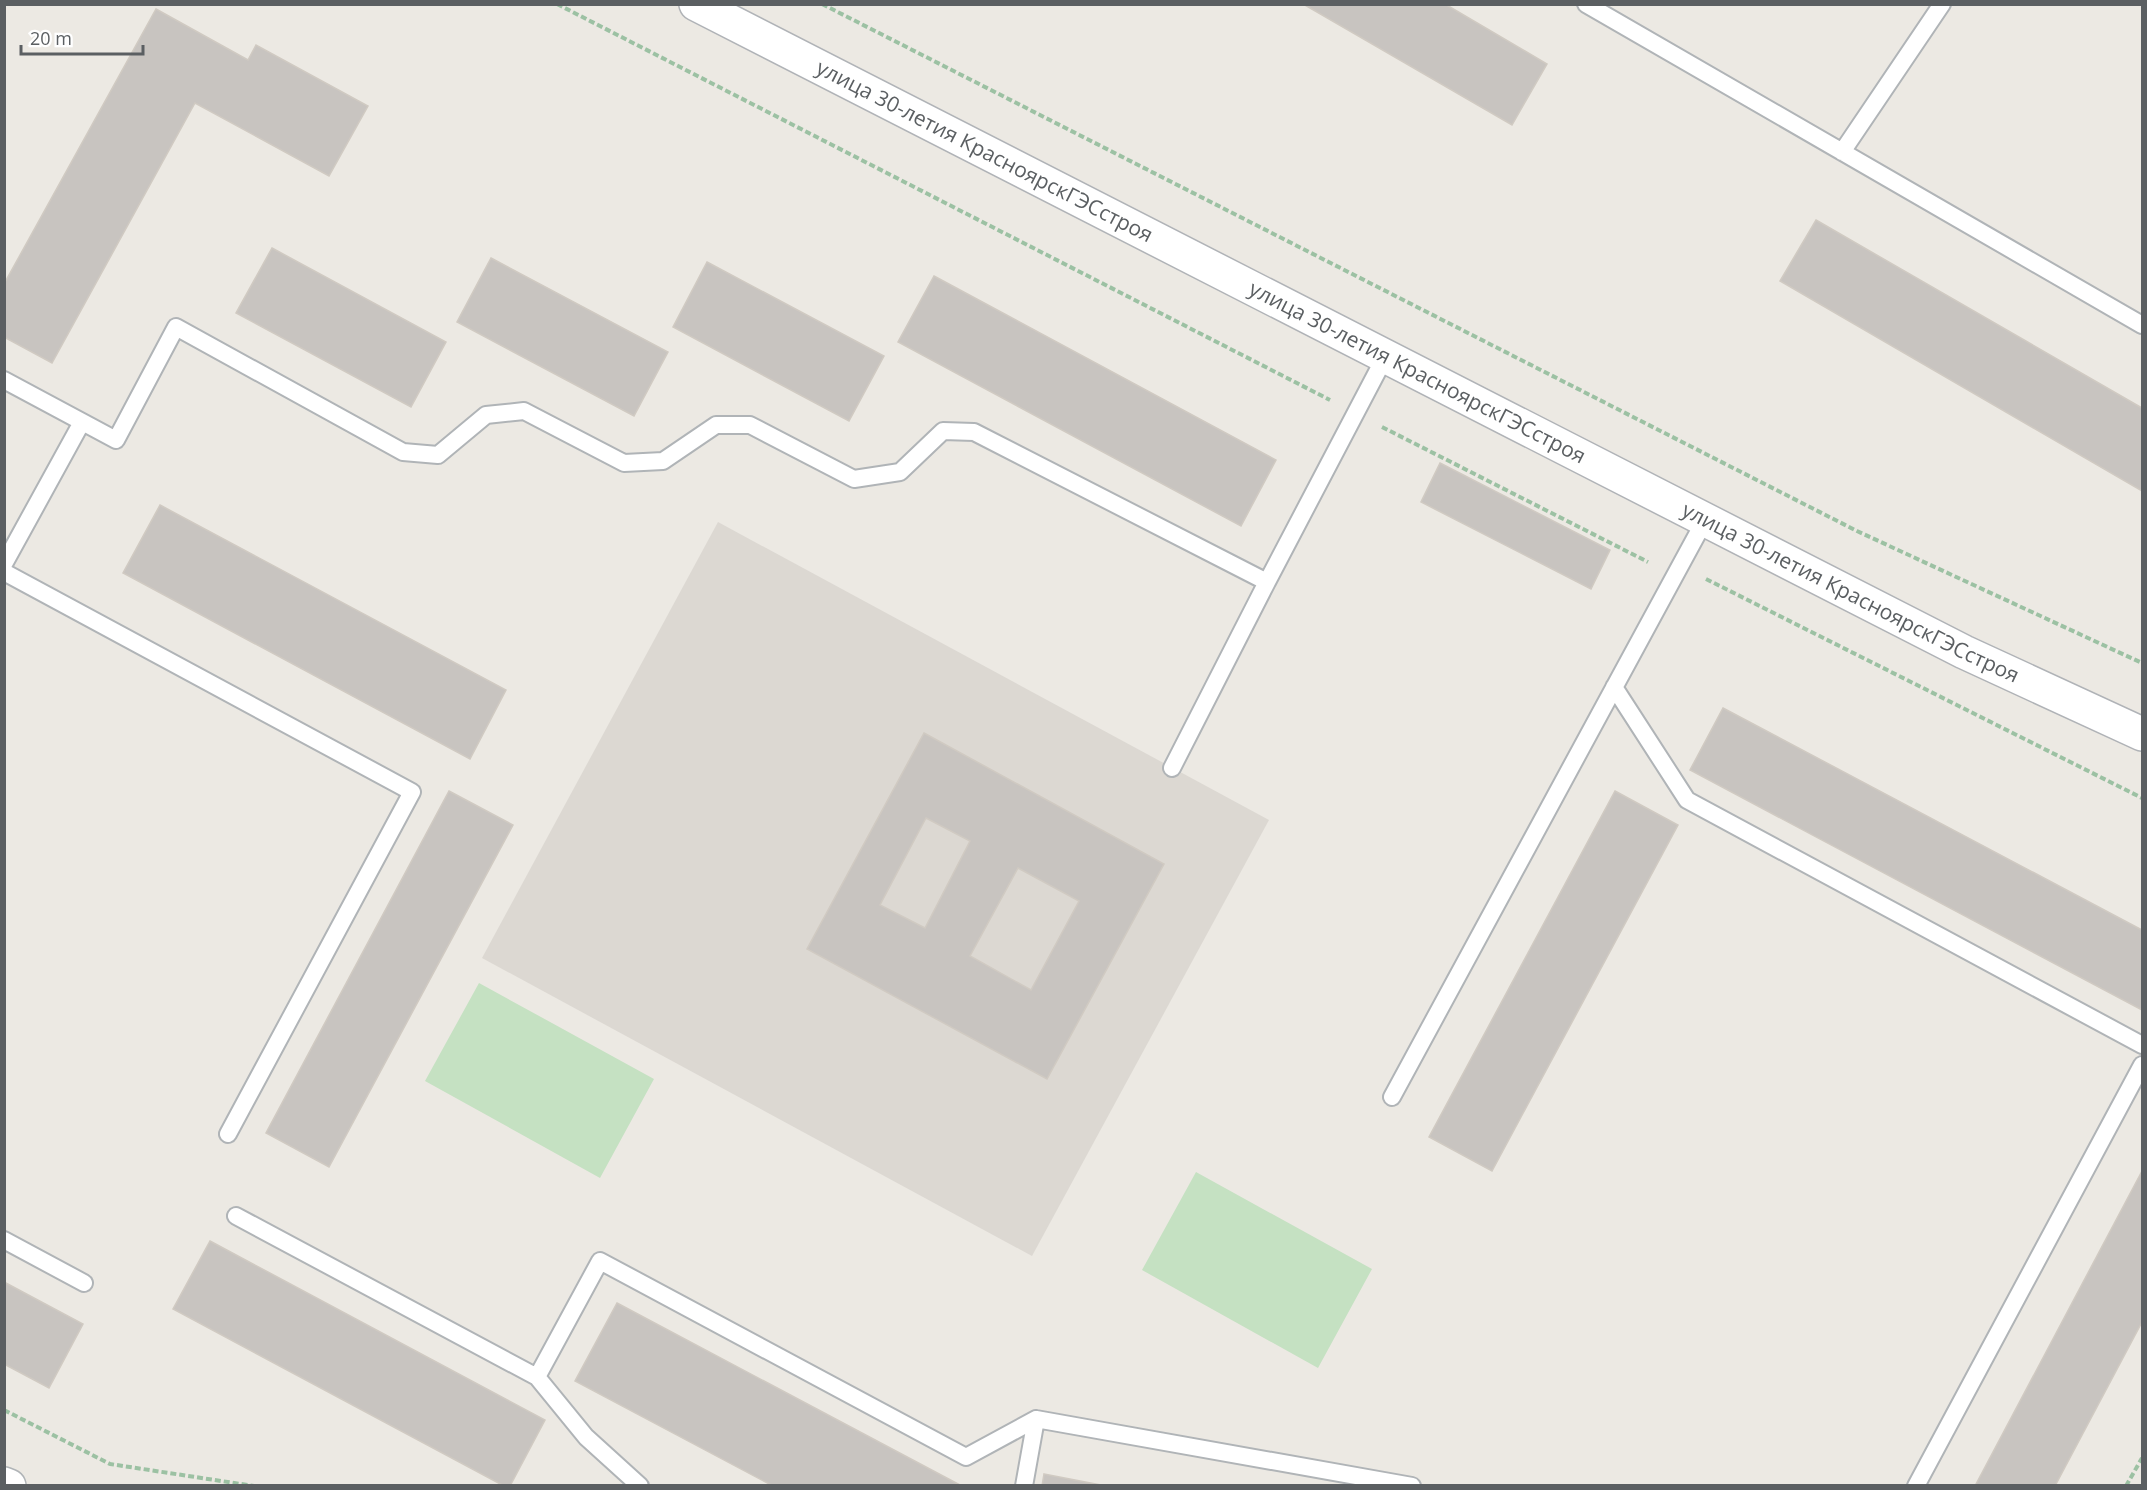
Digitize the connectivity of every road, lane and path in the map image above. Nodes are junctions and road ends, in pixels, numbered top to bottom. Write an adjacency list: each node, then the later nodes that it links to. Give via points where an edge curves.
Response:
1 (696, 4): 7 (main road, улица 30-летия КрасноярскГЭСстроя)
2 (822, 4): 14 (path, via 1857,531)
3 (1586, 4): 5 (lane)
4 (1942, 4): 5 (lane)
5 (1842, 152): 6 (lane)
6 (2142, 325)
7 (1385, 357): 10 (main road, улица 30-летия КрасноярскГЭСстроя); 13 (lane)
8 (4, 380): 9 (lane)
9 (82, 422): 11 (lane); 13 (lane, via 116,440 176,327 404,452 438,455 486,415 524,411 624,463 663,461 716,425 750,425 854,479 900,472 944,431 974,432)
10 (1705, 520): 15 (lane); 16 (main road, улица 30-летия КрасноярскГЭСстроя, via 1964,652)
11 (4, 564)
12 (4, 572): 21 (lane, via 412,792)
13 (1267, 582): 17 (lane)
14 (2142, 663)
15 (1614, 687): 18 (lane, via 1687,801); 20 (lane)
16 (2142, 734)
17 (1172, 768)
18 (2142, 1045)
19 (2142, 1065): 33 (lane)
20 (1392, 1097)
21 (228, 1134)
22 (236, 1216): 25 (lane)
23 (4, 1240): 24 (lane)
24 (84, 1283)
25 (537, 1377): 27 (lane, via 600,1261 966,1457); 30 (lane, via 586,1437)
26 (4, 1410): 29 (path, via 110,1464)
27 (1036, 1419): 31 (lane); 32 (lane)
28 (2142, 1458): 34 (path)
29 (254, 1485)
30 (640, 1485)
31 (1024, 1485)
32 (1412, 1485)
33 (1916, 1485)
34 (2126, 1485)

